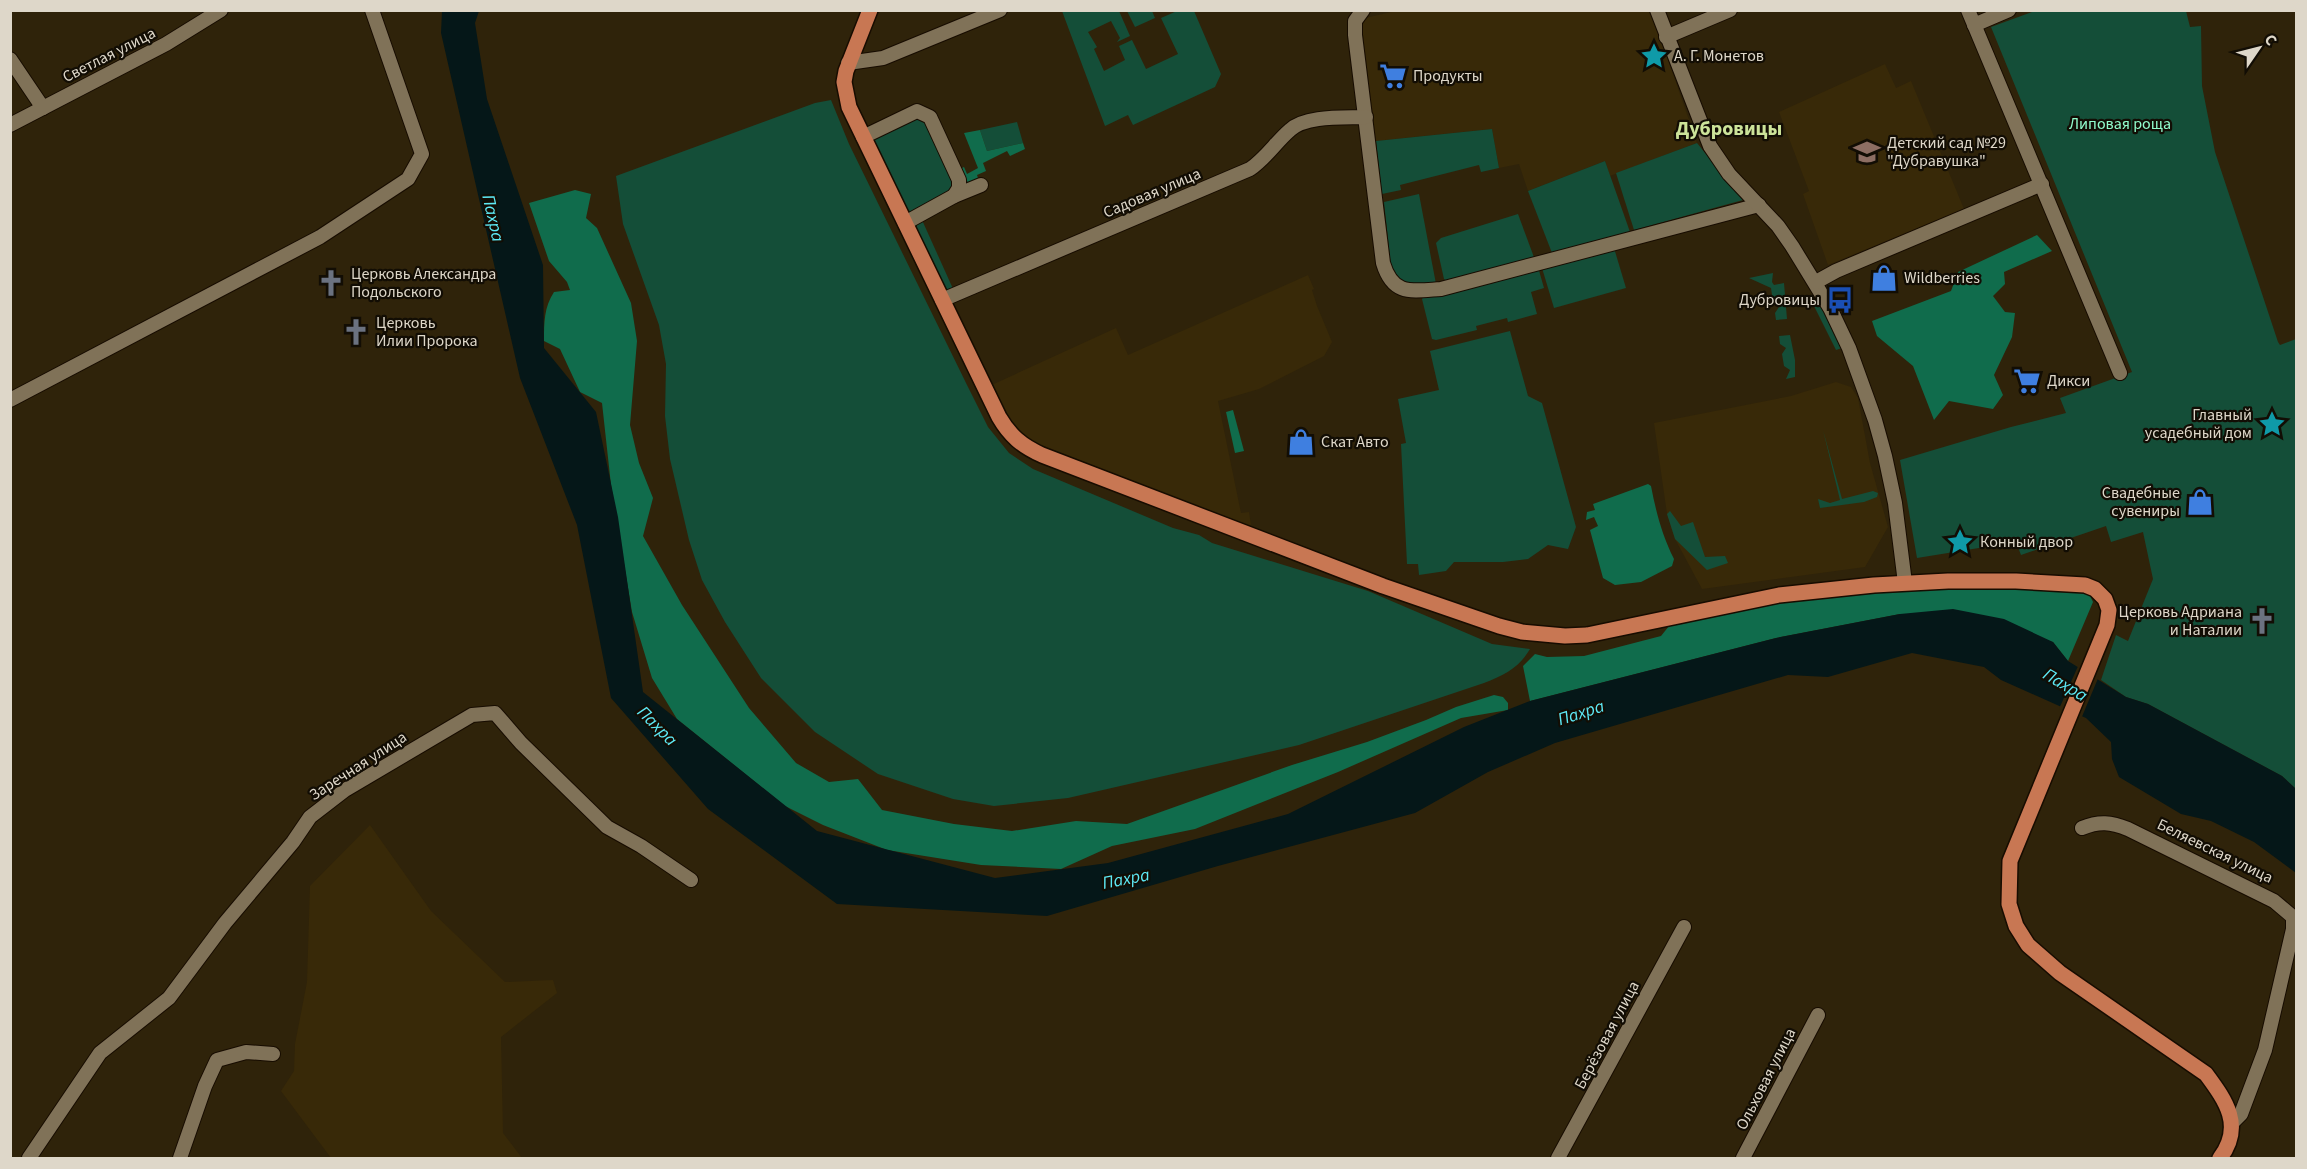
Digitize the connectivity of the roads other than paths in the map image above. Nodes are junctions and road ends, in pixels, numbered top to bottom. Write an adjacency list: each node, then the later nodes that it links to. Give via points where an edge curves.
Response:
1 (221, 10): 14 (street, Светлая улица, via 166,44)
2 (372, 10): 26 (street, via 422,154 408,179 320,237)
3 (870, 10): 13 (main road)
4 (1000, 10): 13 (street, via 883,58)
5 (1363, 10): 15 (street, via 1355,21 1355,35)
6 (1657, 10): 11 (street)
7 (1730, 10): 11 (street)
8 (1968, 10): 10 (street)
9 (2009, 10): 10 (street)
10 (1974, 25): 18 (street)
11 (1666, 37): 21 (street, via 1710,146 1729,174)
12 (10, 59): 14 (street)
13 (848, 63): 17 (main road, via 846,94)
14 (43, 108): 16 (street, Светлая улица)
15 (1366, 117): 21 (street, via 1383,263 1388,278 1403,290 1441,289); 24 (street, Садовая улица, via 1298,123 1250,169)
16 (10, 125)
17 (862, 137): 20 (street, via 917,111 930,117 959,180); 22 (main road)
18 (2042, 184): 23 (street); 25 (street)
19 (981, 185): 20 (street)
20 (954, 196): 22 (street)
21 (1759, 205): 23 (street)
22 (905, 224): 24 (main road)
23 (1816, 282): 27 (street, via 1849,348 1875,420 1894,503)
24 (942, 300): 27 (main road, via 999,417 1012,437 1024,446 1250,537 1499,626 1543,634 1587,635 1779,595)
25 (2120, 373)
26 (10, 400)
27 (1905, 582): 33 (main road, via 2085,585 2105,599 2109,610 2106,630 2010,861 2009,904 2028,945 2060,973 2206,1074 2223,1096)
28 (2082, 828): 33 (street, Беляевская улица, via 2109,822 2128,829 2274,901 2293,917 2265,1050 2241,1114)
29 (691, 880): 34 (street, Заречная улица, via 607,827 495,713 472,715 345,790 310,818 170,998 100,1053)
30 (1684, 927): 36 (street, Берёзовая улица)
31 (1818, 1015): 37 (street, Ольховая улица)
32 (273, 1054): 35 (street, via 246,1052 217,1060)
33 (2233, 1122): 38 (main road, Беляевская улица, via 2226,1151)
34 (29, 1158)
35 (180, 1158)
36 (1558, 1158)
37 (1743, 1158)
38 (2220, 1158)

